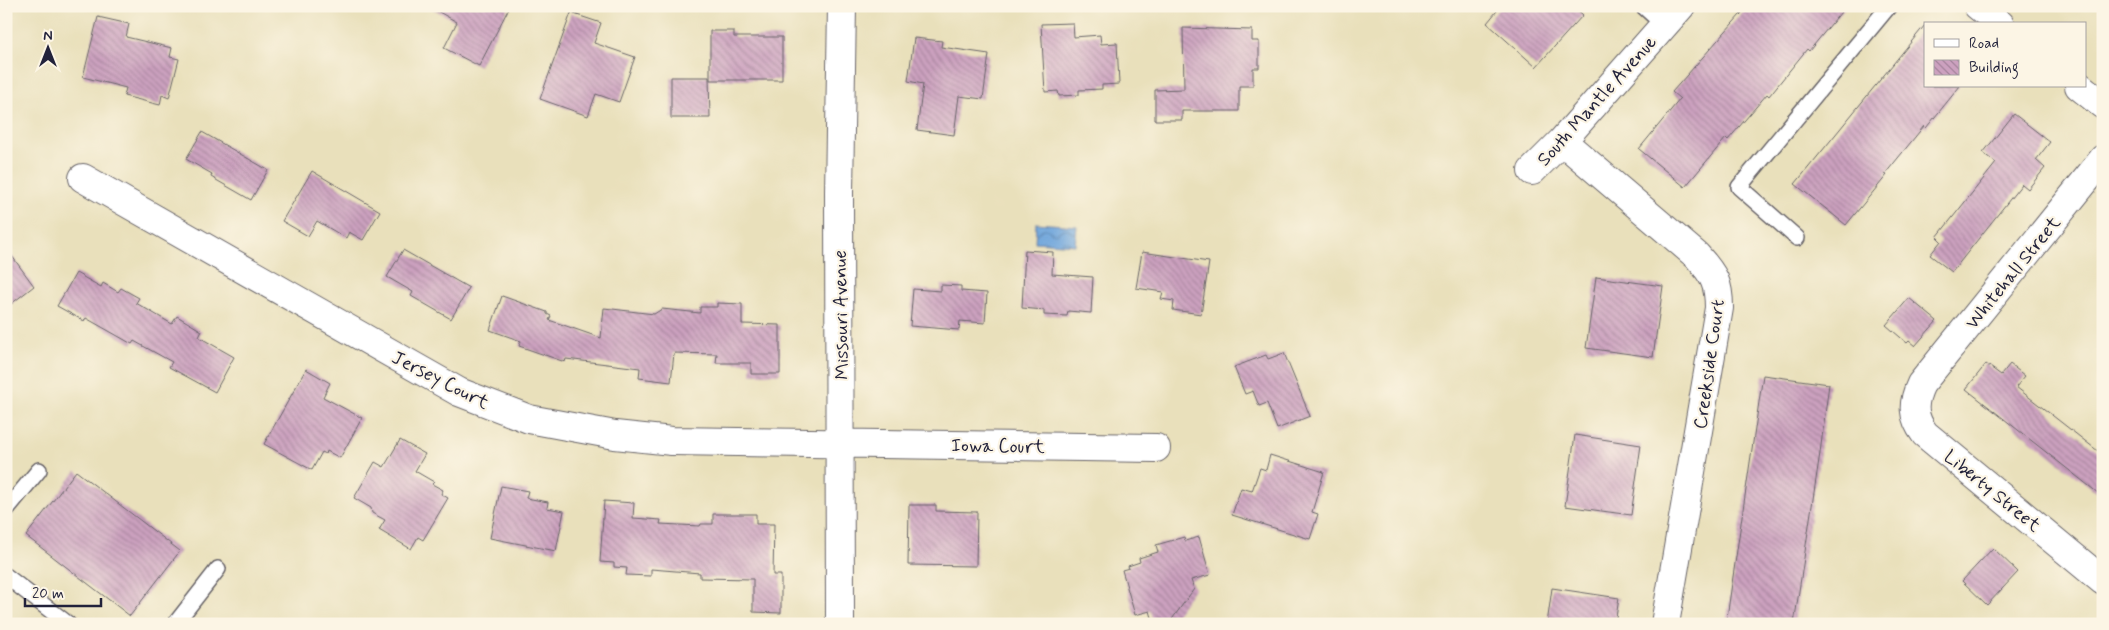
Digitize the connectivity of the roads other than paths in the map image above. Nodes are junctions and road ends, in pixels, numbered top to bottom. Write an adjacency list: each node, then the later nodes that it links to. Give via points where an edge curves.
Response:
1 (842, 6): 15 (street, Missouri Avenue, via 839,192)
2 (1643, 6): 5 (lane)
3 (1889, 6): 13 (lane, via 1739,188)
4 (1978, 6): 6 (street)
5 (1673, 16): 9 (street, South Mantle Avenue)
6 (1998, 22)
7 (2082, 88): 8 (street)
8 (2103, 105)
9 (1562, 141): 11 (street, South Mantle Avenue); 25 (street, Creekside Court, via 1697,256 1711,272 1719,289 1719,308)
10 (2103, 159): 14 (street, Whitehall Street)
11 (1532, 171)
12 (83, 178): 15 (street, Jersey Court, via 459,392 529,419 615,435 672,441)
13 (1797, 238)
14 (1921, 384): 21 (street, Liberty Street, via 1915,396 1914,411 1916,423 1925,434)
15 (841, 443): 16 (street, Iowa Court); 24 (street, Missouri Avenue)
16 (1156, 448)
17 (38, 470): 18 (lane)
18 (6, 510)
19 (218, 569): 23 (lane)
20 (6, 576): 22 (lane)
21 (2103, 580)
22 (68, 624)
23 (175, 624)
24 (840, 624)
25 (1665, 624)

